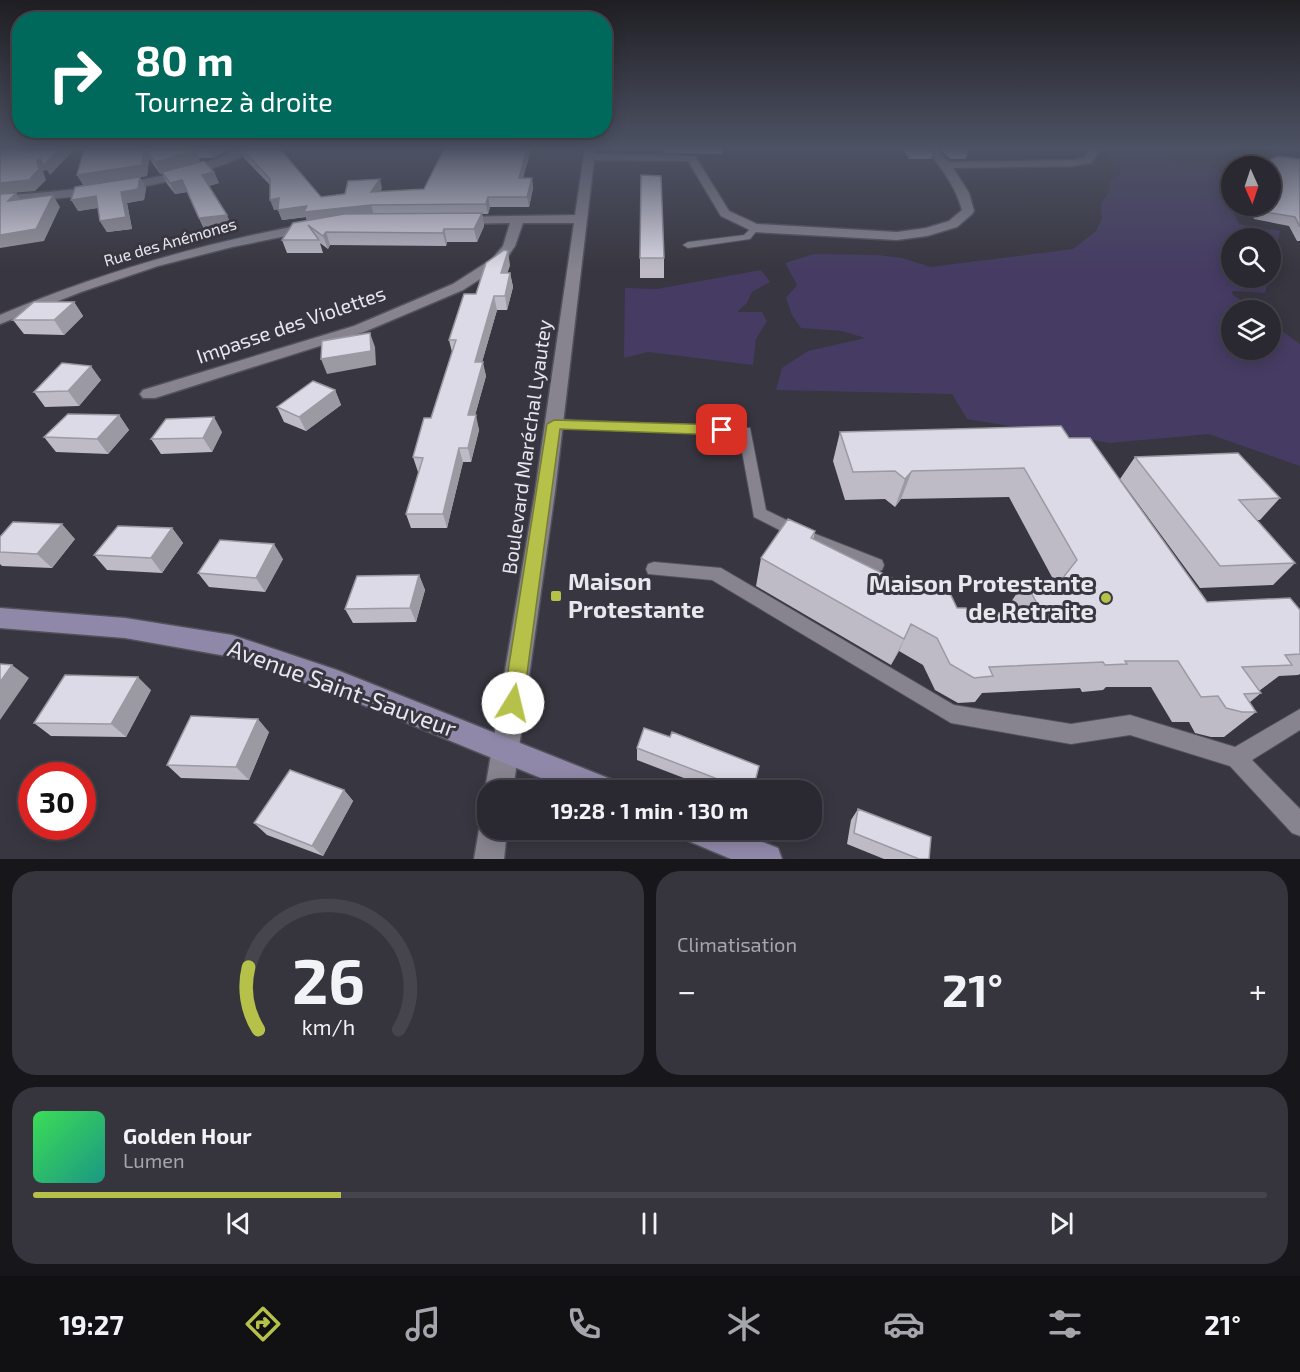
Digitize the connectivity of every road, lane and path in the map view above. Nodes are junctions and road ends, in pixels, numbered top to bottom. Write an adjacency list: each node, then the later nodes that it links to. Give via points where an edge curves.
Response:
1 (97, 189): 5 (street)
2 (585, 189): 7 (street, Boulevard Maréchal Lyautey)
3 (710, 189): 10 (street, via 725,213)
4 (961, 189): 10 (street, via 968,211 953,224 927,232 897,236)
5 (0, 200)
6 (518, 219): 7 (street); 8 (street); 15 (street, Impasse des Violettes, via 497,262 458,287 359,329)
7 (580, 219): 16 (street, Boulevard Maréchal Lyautey)
8 (448, 220)
9 (326, 225): 12 (street, Rue des Anémones, via 175,256)
10 (754, 228): 11 (lane, via 747,237)
11 (688, 245)
12 (57, 294): 13 (street, Rue des Anémones); 14 (street, Rue des Anémones)
13 (0, 307)
14 (0, 320)
15 (149, 394)
16 (554, 424): 17 (lane, via 745,431 759,513); 21 (street, Boulevard Maréchal Lyautey)
17 (876, 565)
18 (654, 569): 22 (lane, via 715,573 951,714 1071,734 1130,725)
19 (0, 618): 21 (street, Avenue Saint-Sauveur, via 125,628 232,646 337,682)
20 (1300, 719): 22 (lane)
21 (506, 750): 23 (street, Boulevard Maréchal Lyautey); 24 (street, Avenue Saint-Sauveur)
22 (1236, 758): 25 (lane)
23 (501, 780)
24 (579, 780)
25 (1300, 825)
26 (492, 840): 28 (street)
27 (720, 840): 29 (street)
28 (489, 859)
29 (767, 859)

